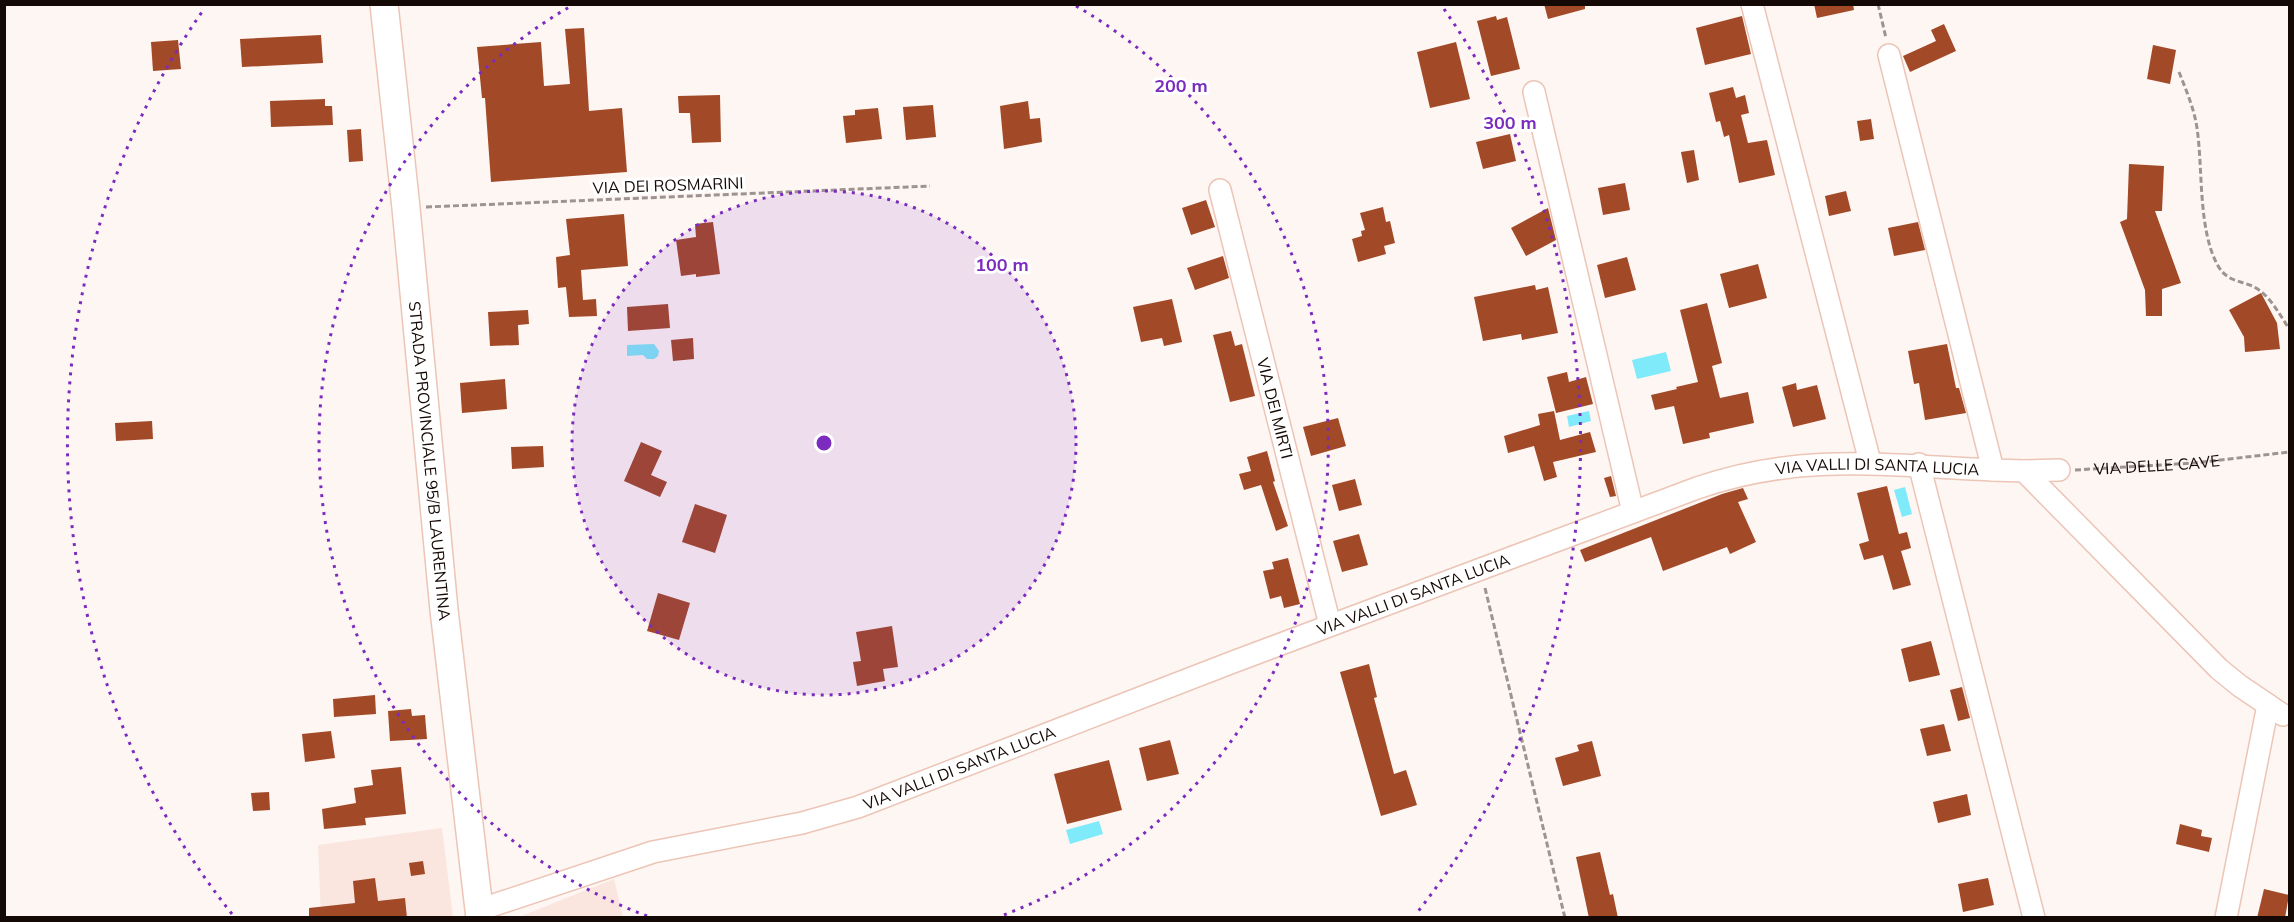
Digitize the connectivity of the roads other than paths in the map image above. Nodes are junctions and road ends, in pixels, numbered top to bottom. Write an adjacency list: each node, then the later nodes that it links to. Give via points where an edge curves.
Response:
1 (384, 4): 13 (main road, STRADA PROVINCIALE 95/B LAURENTINA, via 444,610)
2 (1752, 4): 6 (street)
3 (1889, 55): 8 (street)
4 (1534, 92): 11 (street)
5 (1220, 190): 12 (street, VIA DEI MIRTI)
6 (1870, 462): 7 (street, VIA VALLI DI SANTA LUCIA); 11 (street, VIA VALLI DI SANTA LUCIA, via 1755,471)
7 (1919, 464): 8 (street, VIA VALLI DI SANTA LUCIA); 14 (street)
8 (1993, 470): 10 (street, VIA VALLI DI SANTA LUCIA)
9 (2059, 470): 10 (street)
10 (2024, 471): 15 (street, via 2219,669 2275,710)
11 (1633, 512): 12 (street, VIA VALLI DI SANTA LUCIA)
12 (1330, 625): 13 (street, VIA VALLI DI SANTA LUCIA, via 850,810 653,852)
13 (479, 914)
14 (2034, 918)
15 (2226, 918)

